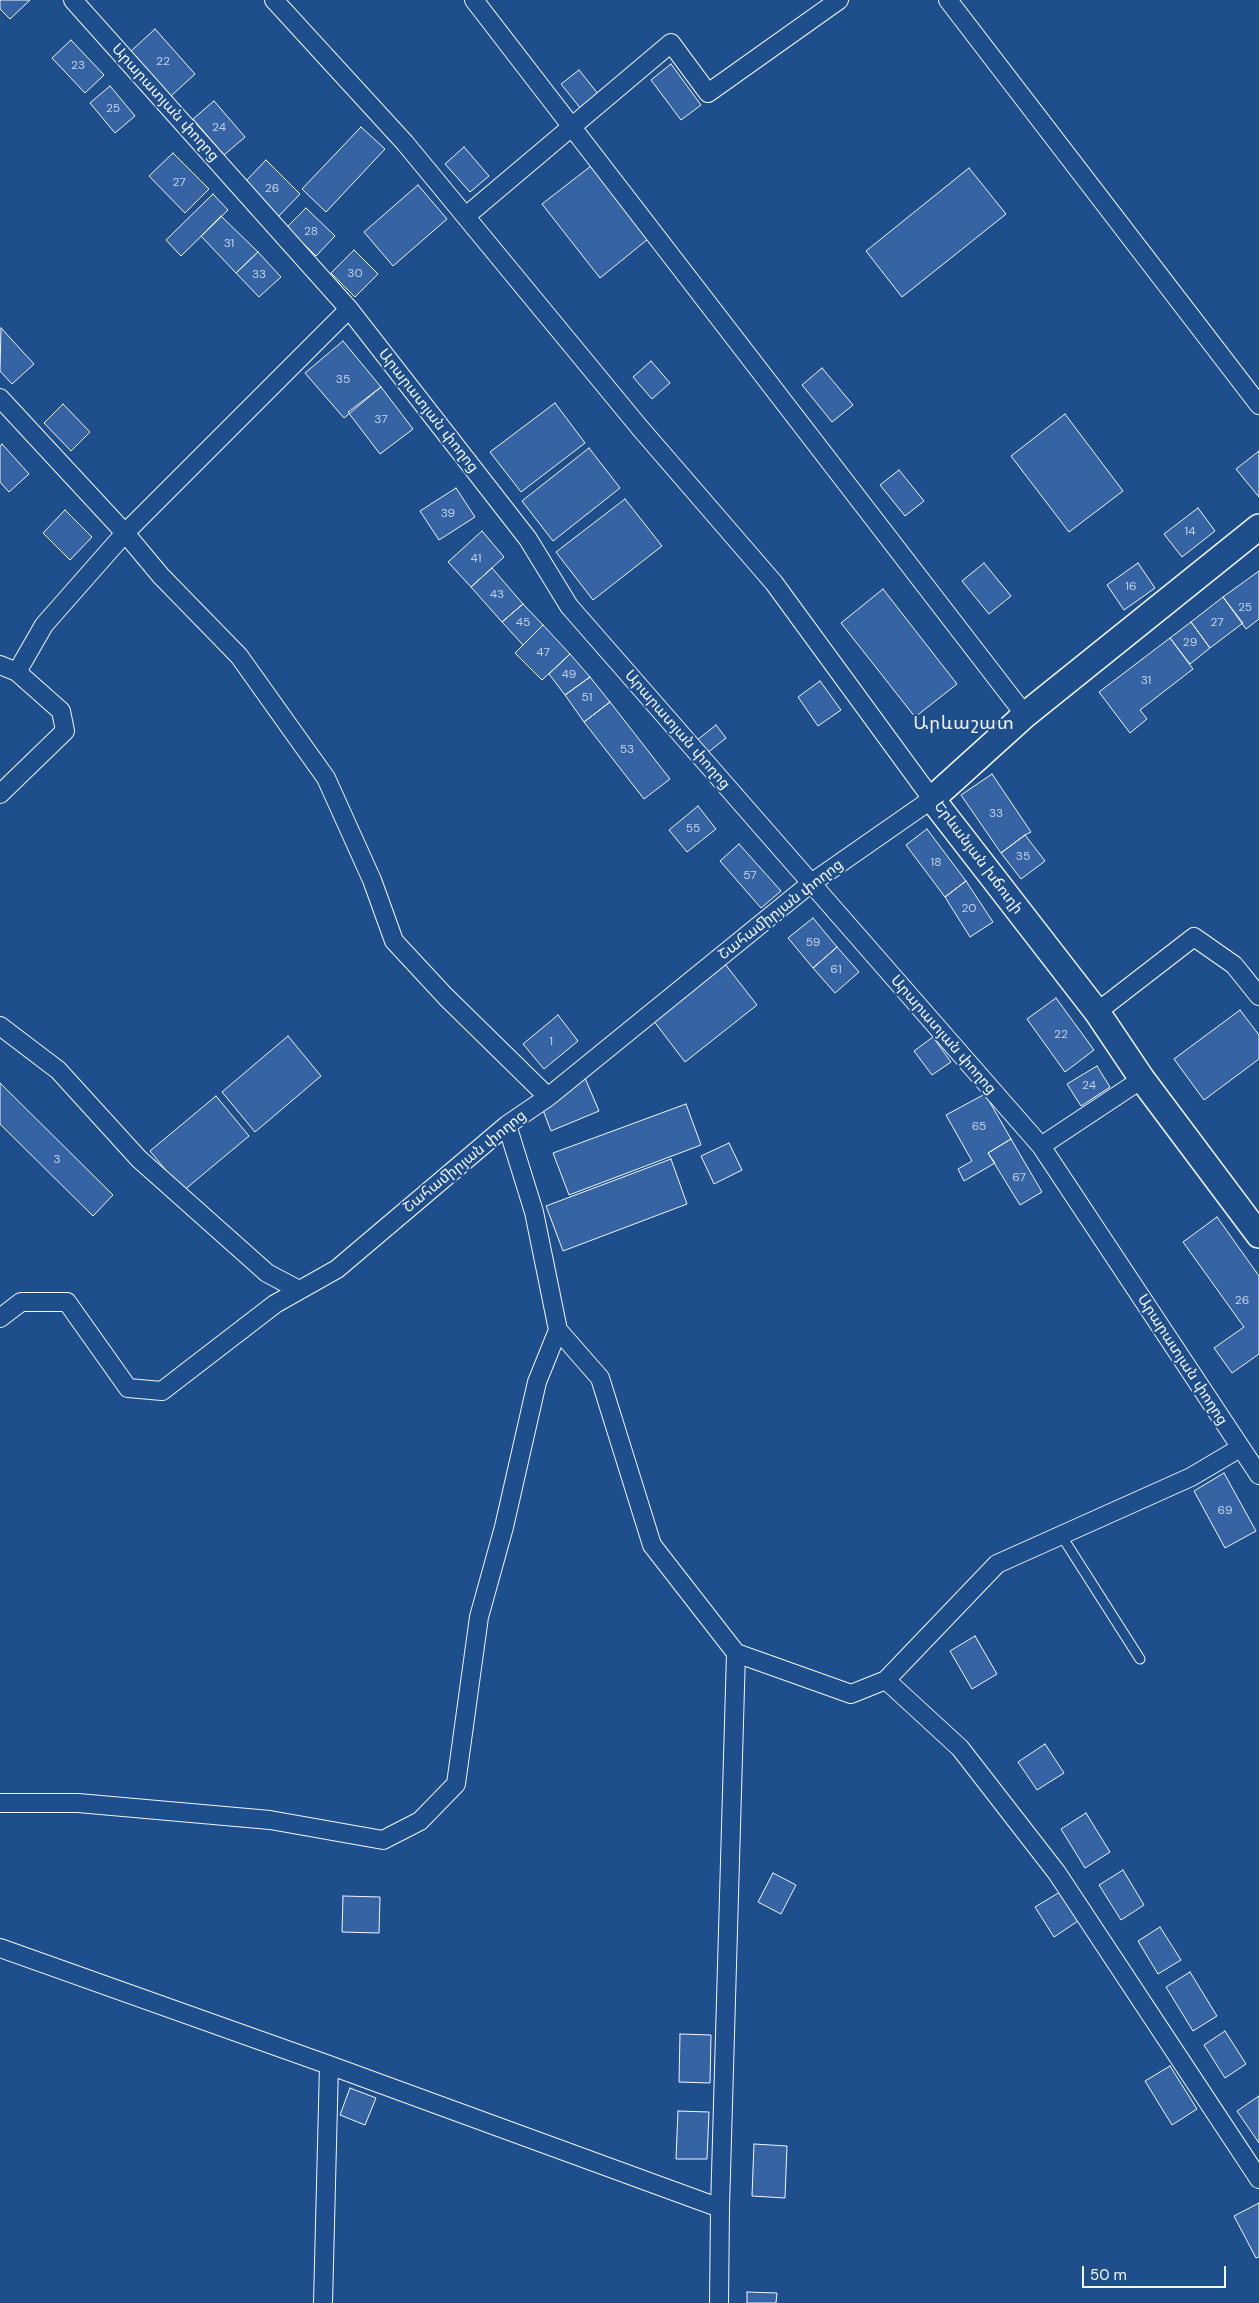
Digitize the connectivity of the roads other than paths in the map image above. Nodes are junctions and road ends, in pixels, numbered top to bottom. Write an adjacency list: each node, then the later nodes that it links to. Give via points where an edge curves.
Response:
1 (73, 0): 8 (street, Արարատյան փողոց)
2 (274, 0): 7 (street, via 405,143)
3 (474, 0): 6 (street)
4 (839, 0): 6 (street, via 708,93 671,43)
5 (948, 0): 10 (street)
6 (570, 127): 7 (street); 15 (street)
7 (466, 216): 17 (street, via 640,428 774,583)
8 (349, 309): 12 (street); 18 (street, Արարատյան փողոց, via 528,539 569,606)
9 (0, 398): 12 (street)
10 (1259, 405)
11 (1259, 527): 15 (main road, Երևանյան խճուղի)
12 (125, 533): 14 (street, via 44,625); 23 (street, via 161,576 240,656 326,778 372,880 394,941)
13 (0, 665): 14 (street)
14 (17, 672): 16 (street, via 61,711 65,731)
15 (1025, 716): 17 (main road, Երևանյան խճուղի)
16 (0, 794)
17 (932, 799): 18 (street, Շահամիրյան փողոց); 20 (main road, Երևանյան խճուղի)
18 (810, 884): 23 (street, Շահամիրյան փողոց); 25 (street, Արարատյան փողոց)
19 (1259, 996): 20 (street, via 1234,966 1194,938)
20 (1097, 1012): 22 (main road, Երևանյան խճուղի)
21 (0, 1026): 27 (street, via 58,1070 139,1159 267,1273)
22 (1142, 1079): 25 (street); 26 (main road, Երևանյան խճուղի)
23 (548, 1097): 24 (street, Շահամիրյան փողոց)
24 (507, 1125): 27 (street, Շահամիրյան փողոց, via 337,1269); 29 (street, via 534,1212)
25 (1041, 1146): 30 (street, Արարատյան փողոց)
26 (1259, 1235)
27 (300, 1290): 28 (street, Շահամիրյան փողոց, via 275,1304 162,1391 128,1388 67,1302 21,1302)
28 (0, 1318)
29 (558, 1330): 33 (street, via 600,1378 652,1545); 36 (street, via 537,1382 504,1527 479,1617 456,1784 420,1822 383,1840 270,1820 78,1804)
30 (1240, 1448): 31 (street, Արարատյան փողոց); 32 (street, via 1191,1478)
31 (1259, 1475)
32 (1061, 1535): 34 (lane); 35 (street, via 996,1564)
33 (736, 1653): 35 (street, via 851,1694); 40 (street)
34 (1140, 1659)
35 (886, 1680): 39 (street, via 960,1748 1057,1873)
36 (0, 1804)
37 (0, 1948): 38 (street)
38 (329, 2065): 40 (street); 41 (street)
39 (1259, 2179)
40 (720, 2208): 42 (street)
41 (323, 2303)
42 (719, 2303)

